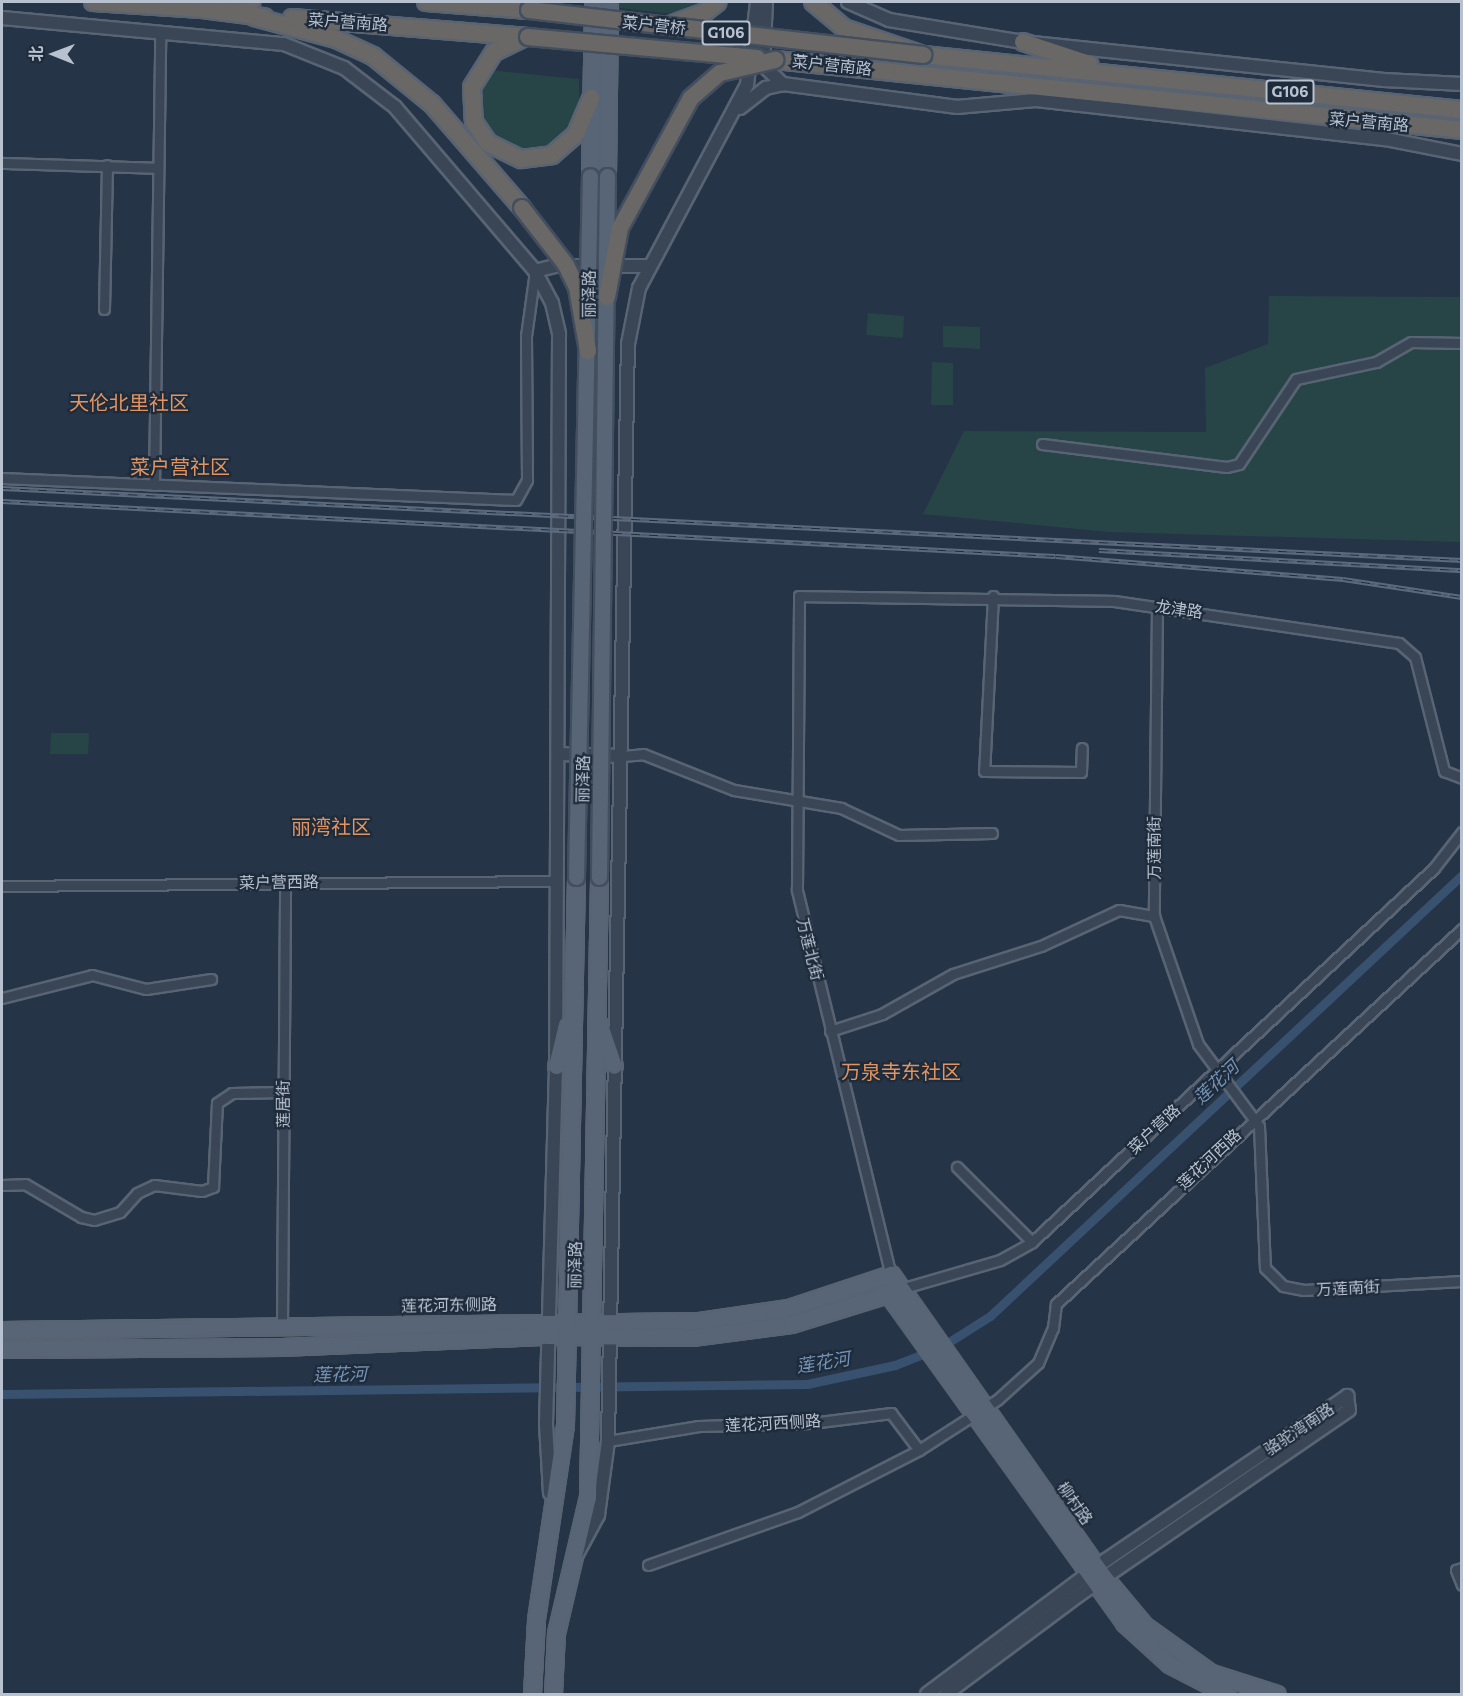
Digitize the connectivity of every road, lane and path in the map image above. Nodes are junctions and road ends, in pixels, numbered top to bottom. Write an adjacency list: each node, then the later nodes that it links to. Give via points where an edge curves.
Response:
1 (93, 2): 11 (highway)
2 (426, 2): 12 (highway, G106)
3 (511, 2): 12 (highway)
4 (593, 2): 23 (main road, 丽泽路)
5 (609, 2): 35 (main road, 丽泽路, bridge)
6 (718, 2): 14 (highway, via 705,12)
7 (757, 2): 27 (street, via 753,63)
8 (766, 2): 21 (street, via 763,65)
9 (813, 2): 18 (highway, bridge, via 844,28)
10 (848, 2): 17 (street, via 890,20)
11 (253, 9): 16 (highway, 菜户营南路 / G106); 38 (highway, bridge, via 374,56 432,104 566,265 577,288)
12 (529, 10): 14 (highway, 菜户营桥 / G106, bridge)
13 (2, 18): 15 (street, 丽泽路)
14 (667, 26): 18 (highway, 菜户营桥 / G106, bridge)
15 (160, 33): 32 (street); 34 (street, 丽泽路, via 284,44 345,68 395,107)
16 (528, 37): 19 (highway, 菜户营南路 / G106, bridge); 23 (highway, via 494,52 479,70 470,106 474,122 498,151 521,159 545,157 563,148 576,134)
17 (1023, 42): 20 (highway); 22 (street, via 1384,80)
18 (923, 55): 20 (highway, 菜户营南路 / G106)
19 (775, 60): 25 (highway, 菜户营南路 / G106); 35 (highway, bridge, via 720,73 691,98 620,228)
20 (1119, 74): 26 (highway, 菜户营南路 / G106)
21 (783, 84): 24 (street, 菜户营南路, via 957,107); 27 (street, via 766,88)
22 (1461, 84)
23 (591, 98): 38 (main road, 丽泽路, bridge)
24 (1036, 100): 25 (highway); 29 (street, 菜户营南路, via 1386,139)
25 (1129, 100): 28 (highway, 菜户营南路 / G106)
26 (1461, 110)
27 (737, 111): 33 (street, 丽泽路)
28 (1461, 130)
29 (1461, 154)
30 (2, 163): 31 (street)
31 (107, 165): 32 (street); 36 (street)
32 (157, 168): 41 (street)
33 (650, 266): 34 (street); 47 (street, 丽泽路, via 632,312 628,345)
34 (535, 271): 41 (street, via 525,336 527,480 519,498); 46 (street, 丽泽路, via 552,303 560,334)
35 (607, 297): 60 (main road, 丽泽路, bridge)
36 (104, 309)
37 (1461, 343): 39 (street, via 1411,342 1376,362 1296,379 1239,464 1227,467)
38 (588, 351): 59 (main road, 丽泽路, bridge)
39 (1042, 444)
40 (2, 478): 41 (street)
41 (154, 484)
42 (799, 596): 43 (street, 龙津路); 49 (street, 万莲北街)
43 (993, 596): 44 (street, 龙津路); 45 (street, via 984,771 1081,772)
44 (1157, 606): 48 (street, 龙津路, via 1399,644 1415,657 1444,771); 55 (street, 万莲南街)
45 (1082, 748)
46 (558, 754): 47 (street); 53 (street, 丽泽路)
47 (622, 756): 49 (street, via 643,754 734,790); 63 (street, 丽泽路)
48 (1461, 778)
49 (794, 803): 51 (street, via 841,808 899,835); 61 (street, 万莲北街, via 798,898)
50 (1461, 832): 64 (street, 菜户营路, via 1434,868)
51 (992, 833)
52 (285, 881): 53 (street, 菜户营西路); 54 (street, 菜户营西路); 65 (street, 莲居街)
53 (557, 881): 62 (street, 丽泽路)
54 (2, 886)
55 (1154, 915): 61 (street, via 1119,910 1041,946 953,974 882,1014); 64 (street, 万莲南街, via 1198,1044)
56 (1461, 928): 66 (street, 莲花河西路)
57 (211, 978): 58 (street, via 146,989 92,975)
58 (2, 998)
59 (573, 998): 62 (main road); 75 (main road, 丽泽路)
60 (596, 1014): 63 (main road); 78 (main road, 丽泽路)
61 (830, 1031): 70 (street, 万莲北街)
62 (556, 1066): 74 (street, 丽泽路)
63 (614, 1066): 77 (street, 丽泽路)
64 (1217, 1072): 66 (street, 万莲南街); 69 (street, 菜户营路)
65 (283, 1092): 68 (street, via 232,1093 217,1103 213,1187 202,1191 154,1185 137,1193 120,1212 94,1220 81,1218 25,1184); 73 (street, 莲居街)
66 (1255, 1116): 71 (street, 万莲南街, via 1261,1141 1262,1254 1265,1268 1276,1282 1304,1290); 80 (street, 莲花河西路, via 1056,1304 1053,1328 1038,1363)
67 (957, 1167): 69 (street)
68 (2, 1185)
69 (1032, 1242): 72 (street, 菜户营路, via 1000,1260)
70 (891, 1274): 72 (main road, 柳村路); 77 (main road, 莲花河东侧路, via 817,1300 749,1316)
71 (1461, 1281)
72 (895, 1291): 77 (main road, 莲花河东侧路, via 791,1324 746,1332); 80 (main road, 柳村路, via 931,1330); 81 (main road, 柳村路, via 917,1339)
73 (282, 1327): 74 (main road, 莲花河东侧路); 76 (main road, 莲花河东侧路)
74 (548, 1328): 75 (main road, 莲花河东侧路); 79 (main road, 莲花河东侧路, via 282,1347); 84 (street, 丽泽路, via 546,1424)
75 (567, 1329): 78 (main road, 莲花河东侧路); 84 (main road, 丽泽路, via 565,1425)
76 (2, 1330)
77 (610, 1336): 78 (main road, 莲花河东侧路); 82 (street, 丽泽路)
78 (592, 1337): 85 (main road, 丽泽路, via 588,1497)
79 (2, 1349)
80 (987, 1407): 81 (street, 莲花河西路); 88 (main road, 柳村路)
81 (972, 1417): 83 (street, 莲花河西路); 88 (main road, 柳村路)
82 (608, 1442): 83 (street, 莲花河西侧路, via 699,1426 811,1423 891,1413); 85 (street, 丽泽路, via 598,1515)
83 (919, 1450): 86 (street, 莲花河西路, via 798,1512)
84 (552, 1522): 90 (main road, 丽泽路, via 536,1619)
85 (576, 1556): 91 (main road, 丽泽路, via 556,1633)
86 (648, 1564)
87 (1461, 1568): 89 (street, via 1456,1570)
88 (1095, 1576): 88 (street, 骆驼湾南路, via 1349,1410 1347,1396); 92 (street, 骆驼湾南路); 93 (street, 骆驼湾南路); 94 (main road, 柳村路, via 1151,1650 1195,1680); 95 (main road, 柳村路, via 1144,1625 1185,1657 1230,1681)
89 (1461, 1585)
90 (532, 1695)
91 (553, 1695)
92 (927, 1695)
93 (946, 1695)
94 (1227, 1695)
95 (1277, 1695)

